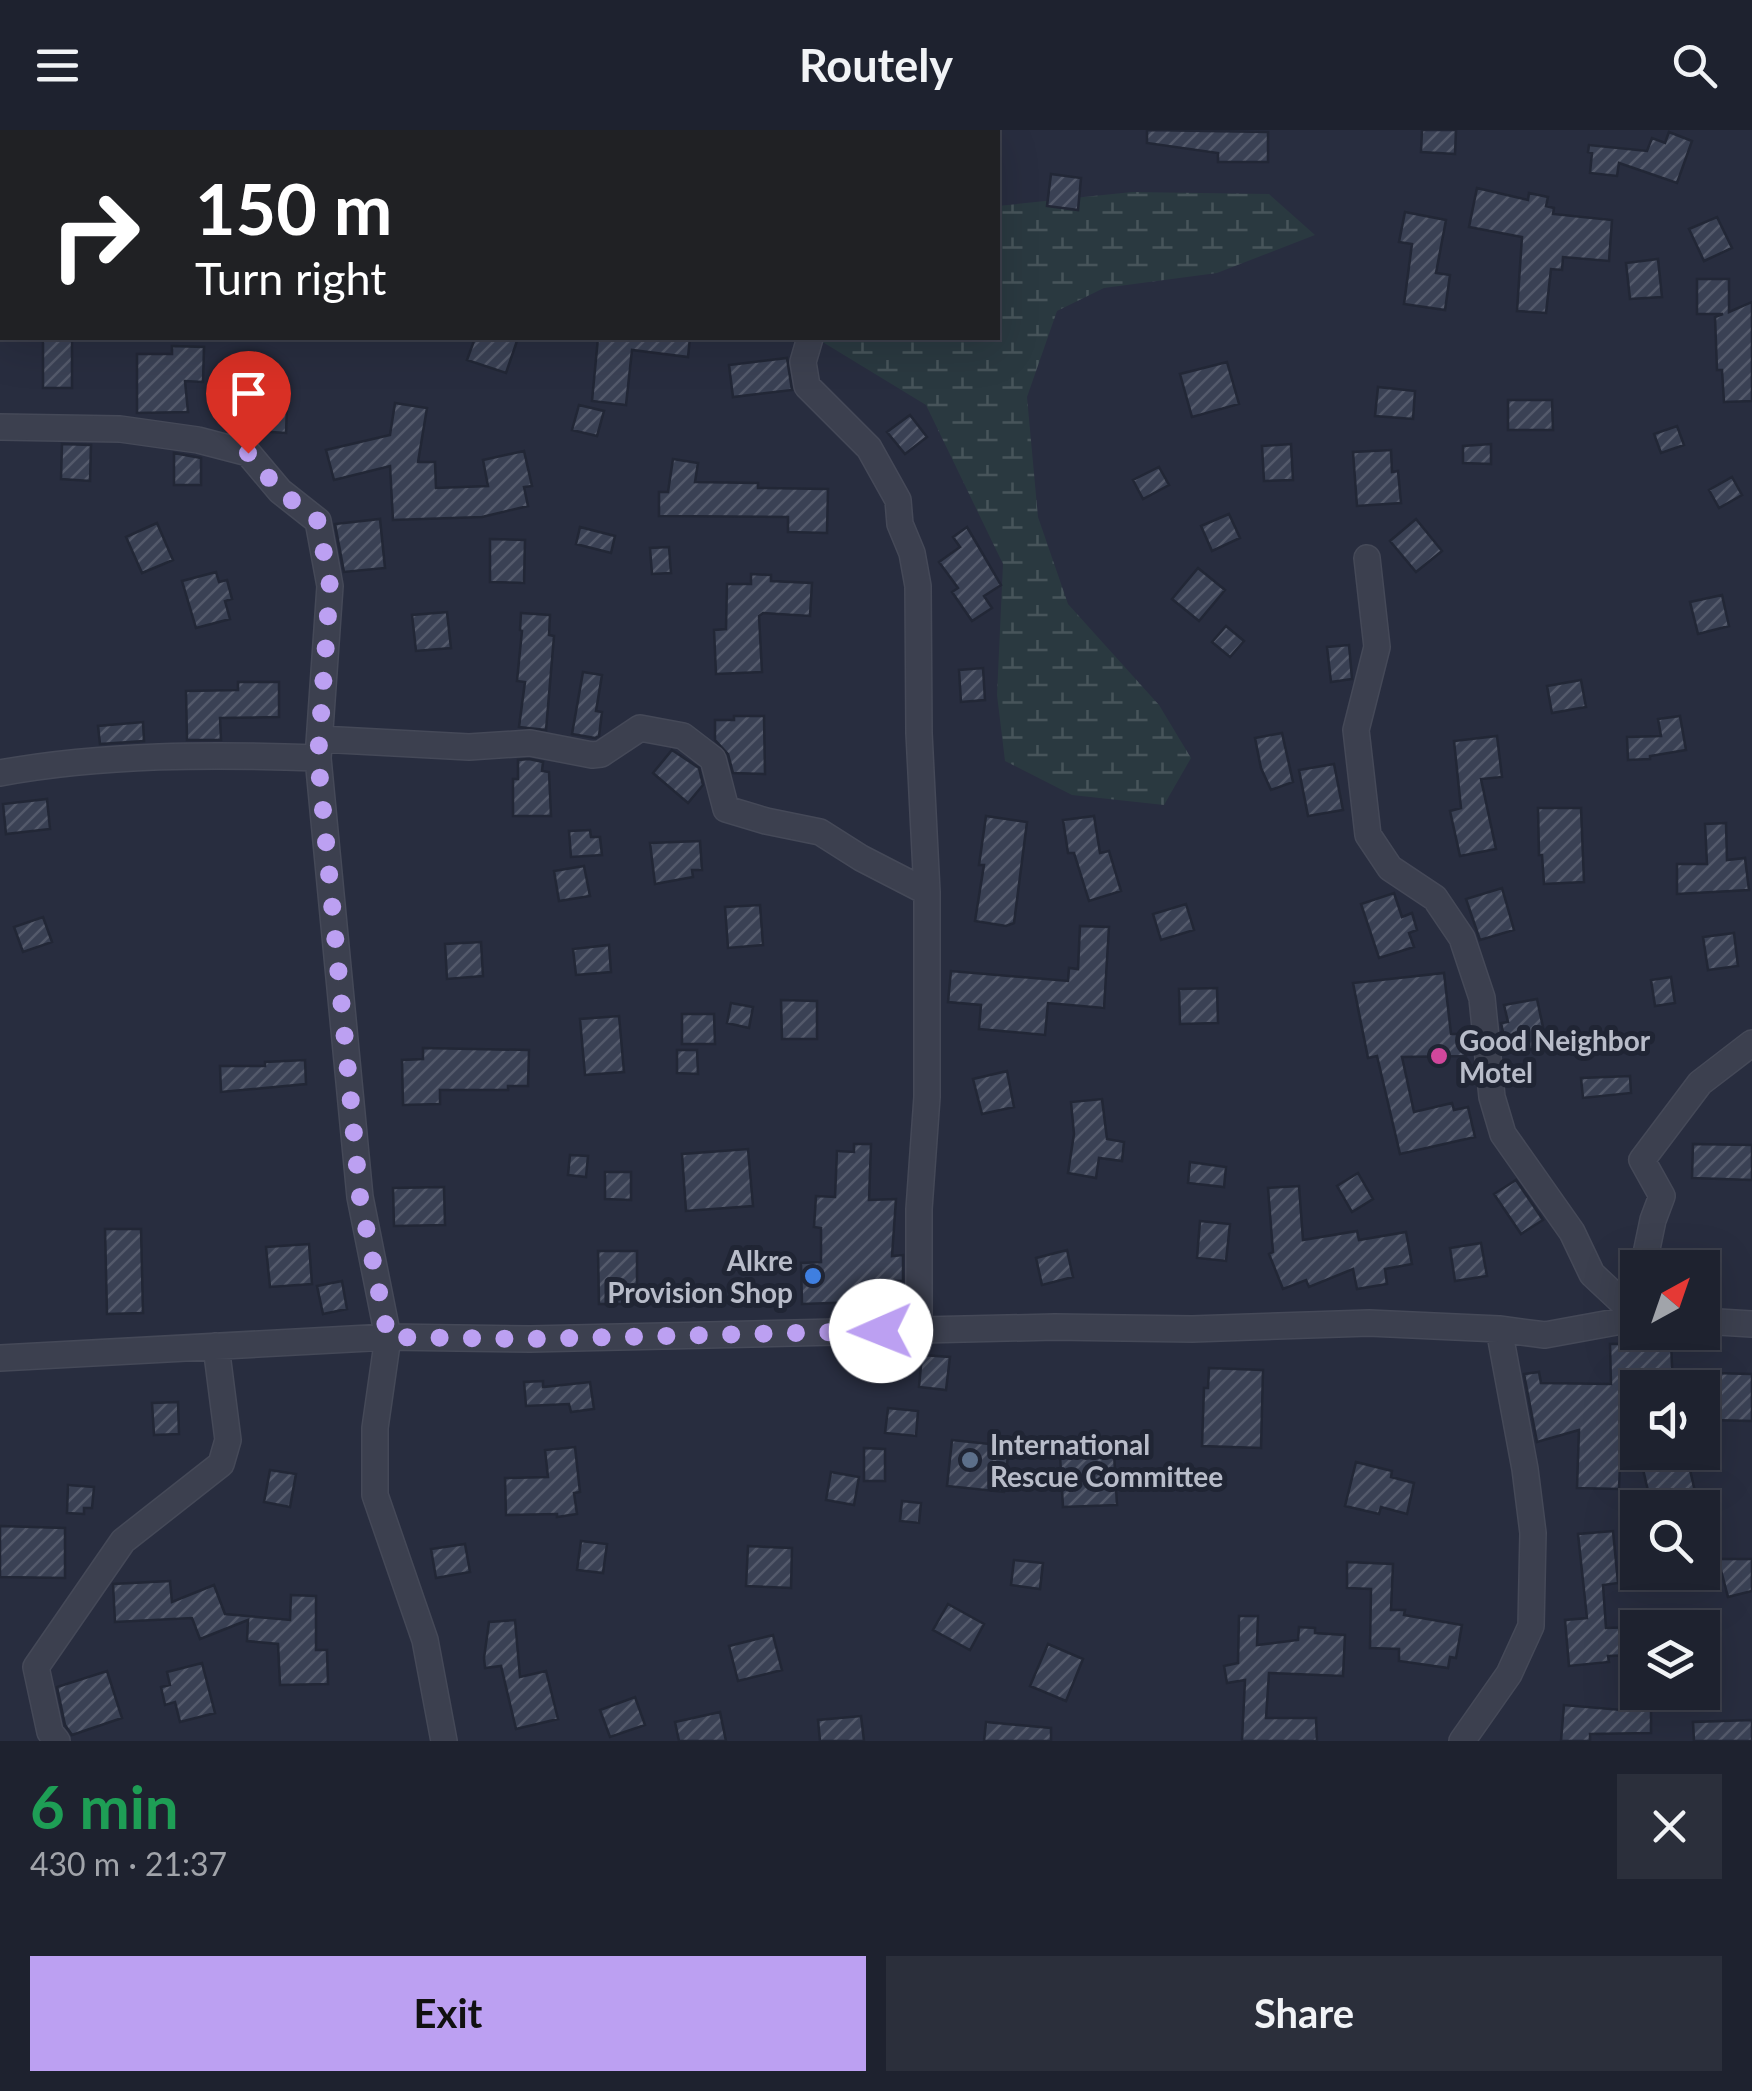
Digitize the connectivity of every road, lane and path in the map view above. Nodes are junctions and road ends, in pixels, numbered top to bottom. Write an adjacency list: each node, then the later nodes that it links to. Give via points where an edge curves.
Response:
1 (809, 340): 6 (street, via 803,362 808,386 869,448 898,500 912,553)
2 (0, 427): 4 (street, via 120,429 248,453 318,521 330,586)
3 (1367, 558): 9 (street, via 1377,647 1356,730 1368,835 1390,868 1435,898 1462,938 1482,998 1492,1097 1503,1134 1572,1232 1592,1274)
4 (319, 748): 5 (street); 6 (street, via 530,743 592,755 640,728 683,736 713,759 726,809 820,832); 15 (street, via 360,1197)
5 (0, 773)
6 (927, 892): 14 (street)
7 (1752, 1043): 8 (street, via 1700,1083 1642,1160 1662,1196)
8 (1647, 1250)
9 (1620, 1301)
10 (1620, 1321): 13 (street, via 1545,1335)
11 (1720, 1321): 12 (street)
12 (1752, 1324)
13 (1499, 1329): 14 (street, via 1369,1323); 20 (street, via 1533,1532 1531,1626 1509,1674)
14 (919, 1330): 15 (street)
15 (388, 1337): 16 (street); 19 (street, via 375,1428 375,1495 425,1640)
16 (216, 1346): 17 (street); 18 (street, via 228,1440 221,1464 123,1541 36,1667)
17 (0, 1358)
18 (56, 1741)
19 (444, 1741)
20 (1462, 1741)

